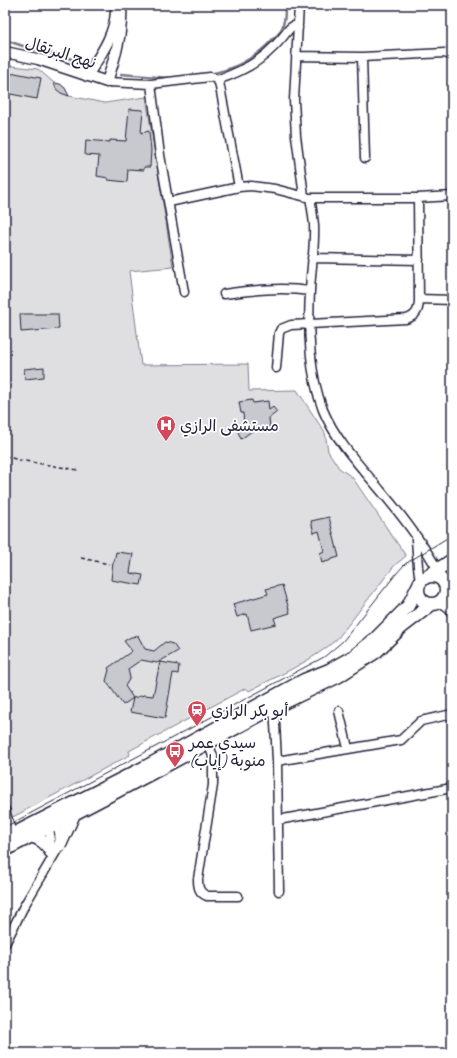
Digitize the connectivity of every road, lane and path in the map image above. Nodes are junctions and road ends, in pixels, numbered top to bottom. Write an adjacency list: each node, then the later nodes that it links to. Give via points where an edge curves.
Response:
1 (116, 5): 9 (street, via 113,33)
2 (121, 5): 11 (street, via 120,36)
3 (300, 5): 4 (street)
4 (298, 28): 6 (street); 10 (street, via 290,28 270,52 255,63)
5 (5, 52): 9 (street, نهج البرتقال, via 38,59)
6 (296, 56): 8 (street); 16 (street, via 296,136)
7 (452, 56): 8 (street, via 445,54)
8 (362, 57): 13 (street)
9 (87, 76): 11 (street, نهج البرتقال)
10 (217, 80): 12 (street, via 210,77); 14 (street)
11 (107, 82): 12 (street)
12 (151, 84): 18 (street)
13 (365, 158)
14 (239, 187): 16 (street, via 262,187); 18 (street)
15 (452, 196): 17 (street)
16 (307, 197): 17 (street); 19 (street, via 314,226)
17 (418, 198): 20 (street)
18 (169, 202): 22 (street)
19 (312, 258): 20 (street); 21 (street)
20 (419, 260): 24 (street)
21 (310, 290): 23 (street, via 283,288); 26 (street)
22 (184, 292)
23 (224, 294)
24 (419, 299): 25 (street); 26 (street, via 419,309 406,319)
25 (452, 300)
26 (309, 325): 27 (street, via 291,325 282,329 279,333); 30 (street, via 314,380 330,426)
27 (276, 368)
28 (5, 456): 29 (path)
29 (78, 470)
30 (416, 536): 34 (street); 34 (street, via 418,567)
31 (81, 558): 33 (path)
32 (452, 560): 34 (main road)
33 (109, 564)
34 (438, 586): 35 (street, via 443,604); 36 (main road, via 408,606 354,656 304,680); 36 (main road, via 376,652 339,676)
35 (451, 612)
36 (273, 702): 39 (main road); 41 (street); 46 (main road, via 145,767)
37 (339, 711): 40 (street)
38 (452, 714): 40 (street, via 421,721 401,740)
39 (208, 743): 44 (main road); 52 (street, via 213,756 213,785 198,889 207,896)
40 (348, 748): 41 (street)
41 (277, 761): 45 (street)
42 (452, 788): 45 (street)
43 (5, 810): 47 (street)
44 (74, 814): 46 (main road); 49 (main road)
45 (278, 820): 51 (street)
46 (50, 821): 47 (main road); 48 (main road); 49 (street)
47 (9, 836)
48 (31, 836): 49 (main road); 50 (main road)
49 (55, 848): 53 (street, via 49,864)
50 (5, 850)
51 (279, 891)
52 (238, 896)
53 (5, 944)

